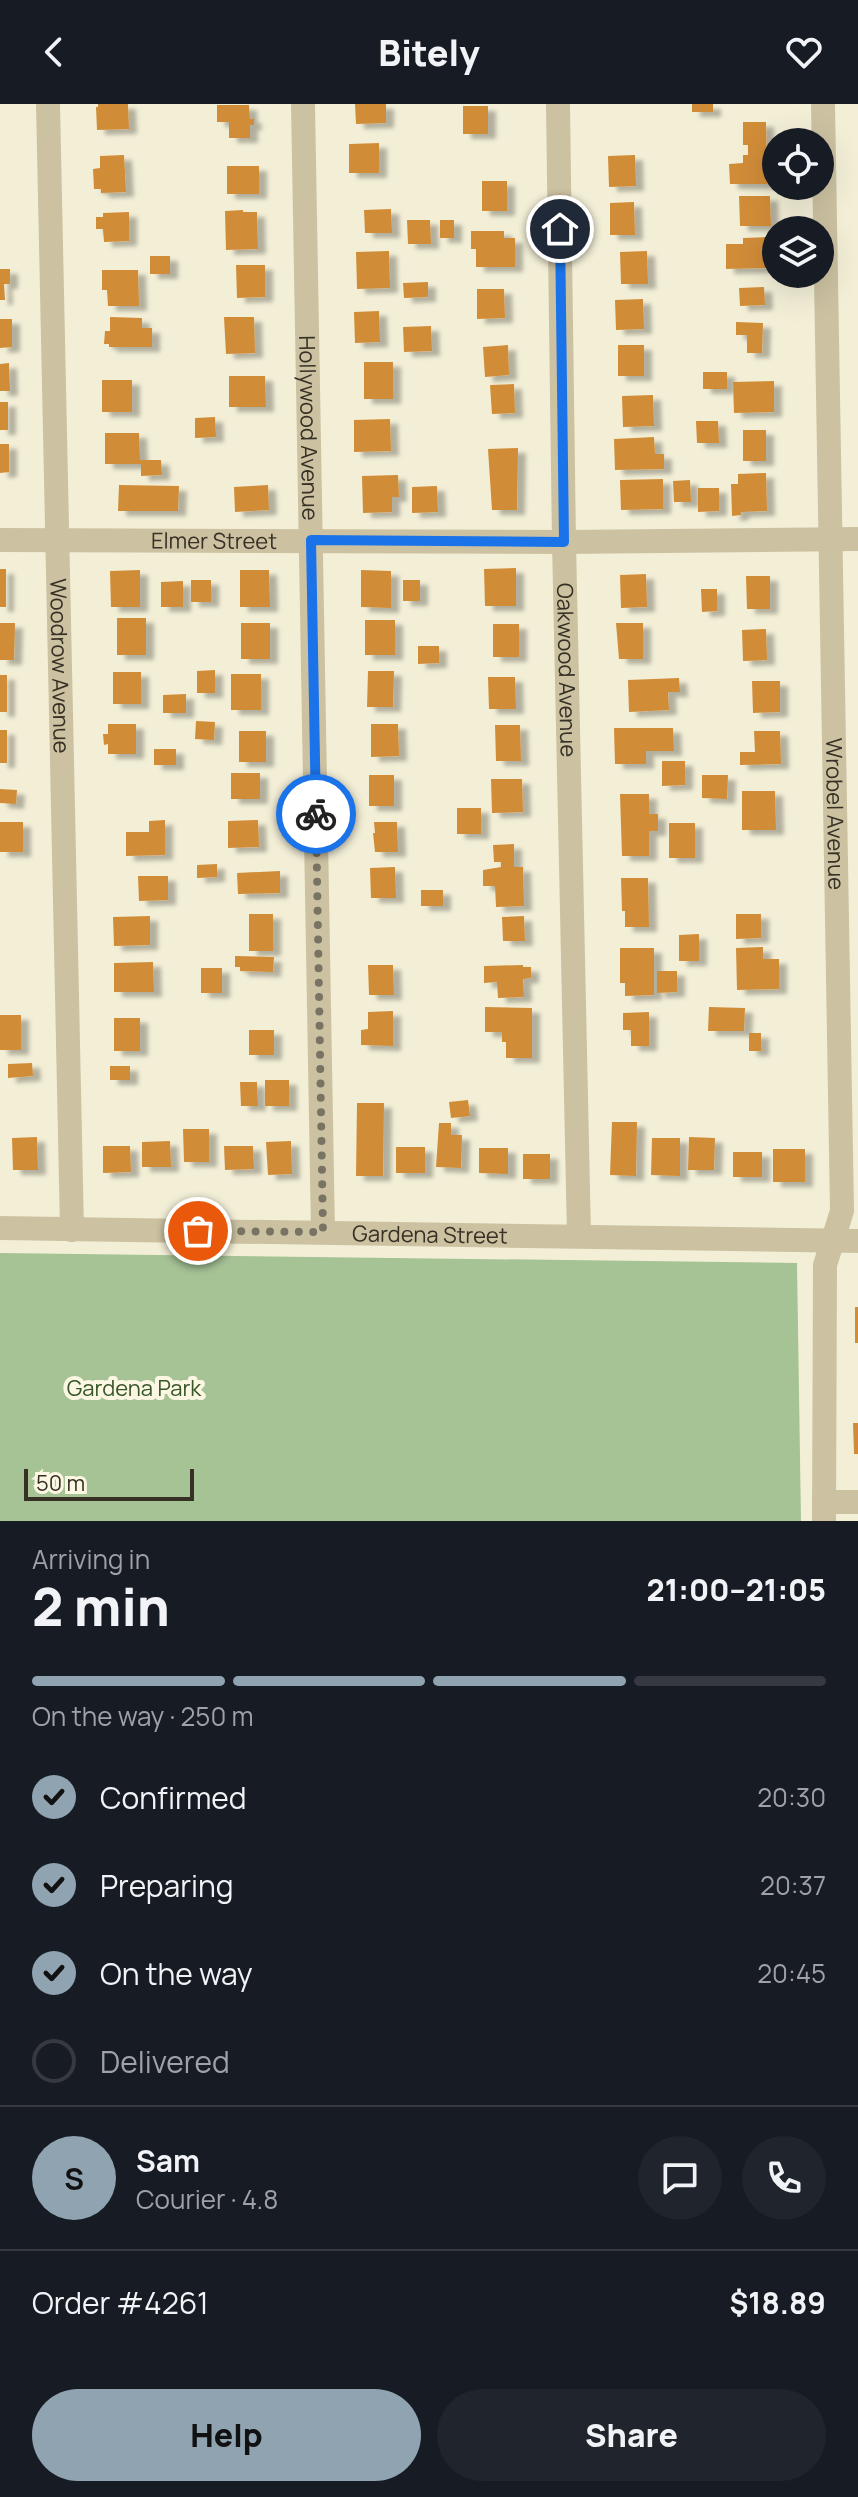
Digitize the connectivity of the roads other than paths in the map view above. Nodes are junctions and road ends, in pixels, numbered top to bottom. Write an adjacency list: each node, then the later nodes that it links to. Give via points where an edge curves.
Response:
1 (48, 104): 8 (street, Woodrow Avenue)
2 (303, 104): 9 (street, Hollywood Avenue)
3 (558, 104): 10 (street, Oakwood Avenue)
4 (823, 104): 5 (street, Wrobel Avenue)
5 (831, 539): 6 (street, Elmer Street); 10 (street, Elmer Street); 15 (street, Wrobel Avenue, via 842,1211)
6 (858, 539)
7 (0, 540): 8 (street, Elmer Street)
8 (57, 540): 9 (street, Elmer Street); 12 (street, Woodrow Avenue)
9 (311, 540): 10 (street, Elmer Street); 13 (street, Hollywood Avenue)
10 (564, 542): 14 (street, Oakwood Avenue)
11 (0, 1228): 12 (street, Gardena Street)
12 (72, 1230): 13 (street, Gardena Street)
13 (323, 1232): 14 (street, Gardena Street)
14 (579, 1236): 15 (street, Gardena Street)
15 (833, 1241): 16 (street, Gardena Street); 18 (street, Wrobel Avenue, via 825,1265)
16 (858, 1241)
17 (858, 1502): 18 (street)
18 (824, 1511)

